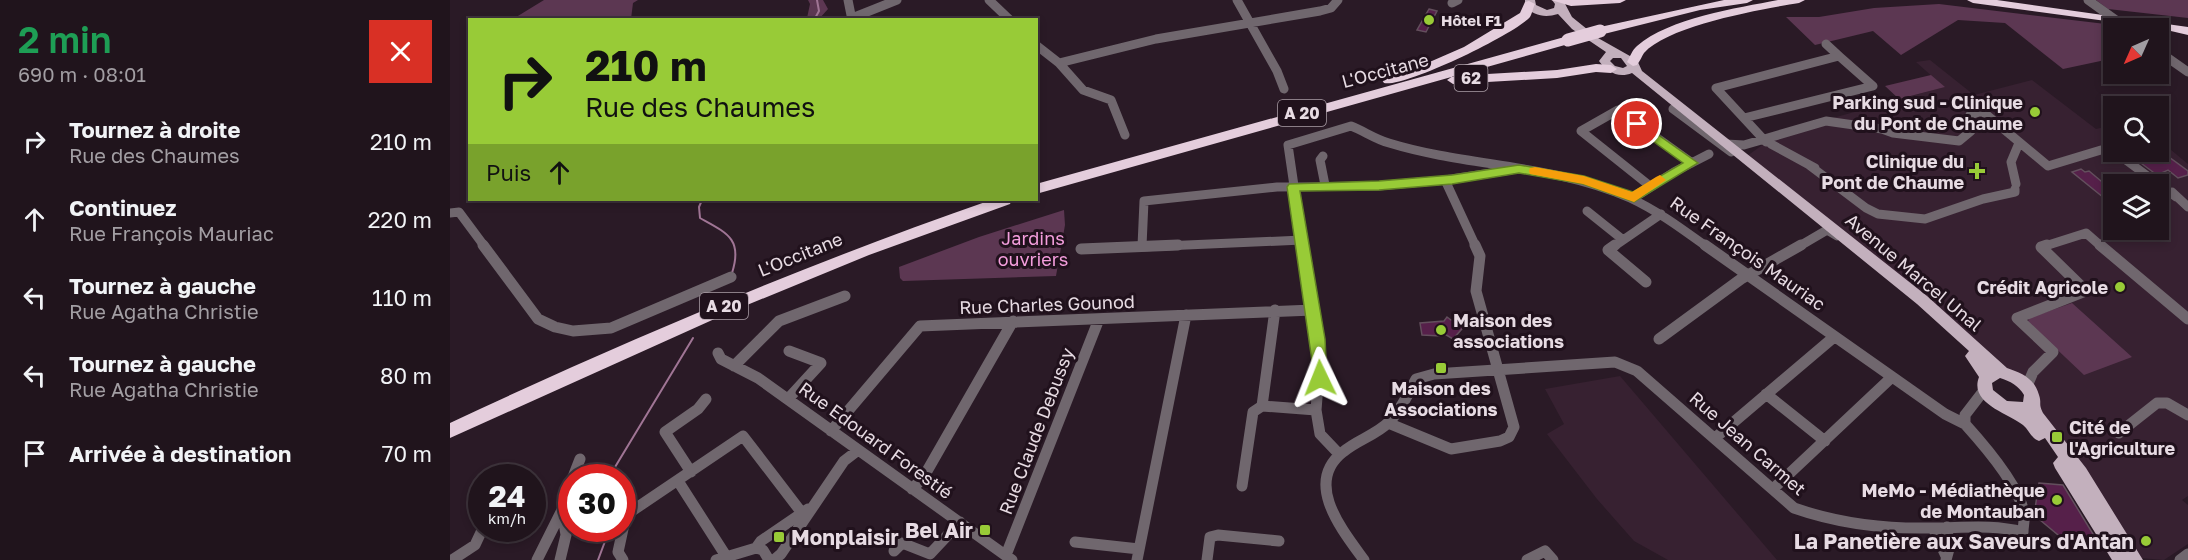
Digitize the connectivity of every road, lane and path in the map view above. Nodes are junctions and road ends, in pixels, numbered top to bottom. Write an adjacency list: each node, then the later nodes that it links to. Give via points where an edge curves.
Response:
1 (848, 0): 16 (street)
2 (897, 0): 17 (street)
3 (989, 0): 18 (street)
4 (1237, 0): 20 (street)
5 (1338, 0): 20 (street, via 1320,11)
6 (1620, 0): 14 (highway)
7 (1708, 0): 22 (highway, L'Occitane / A 20)
8 (1747, 0): 22 (highway, L'Occitane / A 20)
9 (1799, 0): 29 (highway, via 1734,12 1672,32 1641,48)
10 (1973, 0): 23 (highway)
11 (2013, 0): 21 (highway)
12 (2088, 0): 19 (street, bridge)
13 (1529, 1): 15 (main road, via 1537,12); 32 (highway, 62, via 1526,15 1468,50)
14 (1558, 2): 15 (main road, via 1556,12); 29 (main road, via 1566,18 1605,47 1628,57)
15 (1547, 14): 29 (main road, via 1560,18)
16 (852, 18)
17 (854, 18)
18 (1008, 18)
19 (2113, 18)
20 (1249, 22): 28 (street); 31 (street)
21 (2188, 26)
22 (1597, 29): 32 (highway, L'Occitane / A 20, bridge)
23 (2188, 31)
24 (1826, 44): 26 (street)
25 (1038, 47): 28 (street)
26 (1839, 56): 34 (street, via 1716,88); 34 (street, via 1873,86)
27 (2169, 59): 30 (street)
28 (1059, 63): 35 (street, via 1083,90 1111,100)
29 (1621, 66): 32 (highway, 62, via 1557,74 1464,78); 33 (main road, Avenue Marcel Unal); 38 (main road, Avenue Marcel Unal, via 1638,74)
30 (2188, 72)
31 (1284, 89)
32 (1373, 90): 47 (highway, L'Occitane / A 20, via 1137,151); 51 (highway, L'Occitane / A 20)
33 (1673, 109): 40 (street, via 1727,150); 59 (main road, Avenue Marcel Unal)
34 (1744, 118): 36 (street)
35 (1125, 135)
36 (1770, 139): 37 (street, via 1826,121 1959,141 1971,131 1970,115 1982,111); 37 (street, via 1871,212 1924,219 2015,192 2011,162); 38 (street, via 1739,146); 40 (street)
37 (2019, 142): 39 (street, via 2048,166)
38 (1726, 144): 40 (main road, Avenue Marcel Unal)
39 (2103, 150)
40 (1740, 153): 66 (main road, Avenue Marcel Unal)
41 (1709, 154): 44 (street)
42 (1323, 156): 48 (street, via 1320,160)
43 (2129, 162): 55 (street)
44 (1692, 163): 49 (street); 49 (street, via 1618,111 1581,131)
45 (1519, 169): 46 (street); 50 (street, Rue François Mauriac, via 1388,142 1351,126 1288,145); 52 (street, Rue François Mauriac, via 1584,180)
46 (1445, 180): 48 (street, via 1379,186); 80 (street, via 1480,256 1476,291)
47 (1038, 181)
48 (1324, 185): 50 (street)
49 (1650, 186): 52 (street)
50 (1293, 187): 61 (street); 62 (street, via 1144,201)
51 (1038, 188)
52 (1634, 198): 58 (street, Rue François Mauriac)
53 (979, 201): 96 (highway, L'Occitane / A 20, via 744,288)
54 (1002, 201): 98 (highway, L'Occitane / A 20, via 748,296)
55 (2188, 207)
56 (1587, 211): 60 (street)
57 (450, 213): 65 (street, via 459,212 538,320 569,330 591,332 611,328)
58 (1661, 214): 60 (street); 64 (street, Rue François Mauriac)
59 (1824, 231): 64 (street); 66 (street, via 1832,232); 84 (main road, Avenue Marcel Unal, via 1975,359)
60 (1622, 239): 67 (street, via 1608,250)
61 (1302, 240): 62 (street); 69 (street)
62 (1142, 246): 63 (street)
63 (1081, 249)
64 (1748, 275): 75 (street, Rue François Mauriac); 76 (street)
65 (731, 277)
66 (1894, 278): 81 (main road, Avenue Marcel Unal)
67 (1646, 282)
68 (845, 296): 79 (street, via 779,321)
69 (1313, 309): 70 (street, Rue Charles Gounod); 92 (street, via 1320,359)
70 (1275, 310): 71 (street, Rue Charles Gounod); 91 (street)
71 (1186, 315): 72 (street, Rue Charles Gounod); 125 (street)
72 (1099, 319): 74 (street, Rue Charles Gounod); 128 (street, Rue Claude Debussy)
73 (2188, 319): 83 (street, via 2086,233 2041,247 2086,291 2017,318 2053,352)
74 (1013, 321): 99 (street, Rue Charles Gounod, via 920,326); 110 (street, via 923,478)
75 (1834, 337): 82 (street, Rue François Mauriac); 85 (street)
76 (1659, 339)
77 (789, 351): 87 (street, via 821,363)
78 (718, 353): 79 (street, Rue Edouard Forestié)
79 (735, 366): 87 (street, Rue Edouard Forestié)
80 (1497, 370): 97 (street, Rue Jean Carmet, via 1416,379); 97 (street, via 1512,419 1509,437 1451,449); 101 (street, Rue Jean Carmet, via 1615,362 1637,371)
81 (2007, 374): 83 (main road); 84 (main road, via 1995,372)
82 (1892, 377): 95 (street, Rue François Mauriac, via 1945,414); 102 (street)
83 (2030, 379): 90 (main road)
84 (1986, 383): 88 (main road); 89 (street)
85 (1766, 394): 101 (street); 102 (street)
86 (705, 399): 107 (street, via 698,409 665,432)
87 (788, 399): 99 (street, Rue Edouard Forestié)
88 (1998, 403): 89 (street); 93 (main road)
89 (1974, 404): 95 (street)
90 (2031, 405): 93 (main road); 142 (main road)
91 (1262, 406): 92 (street); 109 (street, via 1253,412 1250,424)
92 (1316, 410): 104 (street, via 1320,434)
93 (2015, 410): 112 (main road, via 2032,423)
94 (2188, 415): 100 (street, via 2167,403 2157,404)
95 (1965, 420): 117 (street, Rue Jean Carmet, via 2024,511 2023,532 2000,525)
96 (450, 421)
97 (1388, 423): 104 (street)
98 (450, 431)
99 (831, 431): 103 (street, Rue Edouard Forestié)
100 (2119, 433)
101 (1715, 438): 111 (street, Rue Jean Carmet)
102 (1825, 441): 111 (street)
103 (857, 451): 110 (street, Rue Edouard Forestié); 113 (street, via 844,461)
104 (1339, 454): 138 (street, via 1330,465 1325,494 1335,517)
105 (580, 459): 106 (street)
106 (578, 464)
107 (691, 472): 108 (street); 114 (street, via 743,436)
108 (678, 481): 130 (street); 134 (street, via 626,515 618,552)
109 (1242, 486)
110 (912, 489): 116 (street, Rue Edouard Forestié)
111 (1773, 489): 118 (street, Rue Jean Carmet, via 1794,508 1813,516)
112 (2082, 496): 140 (main road); 141 (street)
113 (817, 501): 114 (street); 136 (street)
114 (802, 513): 123 (street)
115 (558, 518): 132 (street)
116 (960, 522): 124 (street, via 930,554 902,543); 128 (street, Rue Edouard Forestié)
117 (1947, 527): 118 (street, Rue Jean Carmet); 129 (street)
118 (1934, 528): 129 (street)
119 (1279, 541): 137 (street, via 1210,537)
120 (477, 542): 131 (street)
121 (564, 542): 133 (street)
122 (1075, 542): 125 (street)
123 (752, 549): 130 (street); 135 (street, via 763,550)
124 (894, 551)
125 (1138, 554)
126 (2188, 554): 143 (street)
127 (1549, 555): 139 (street)
128 (1009, 558)
129 (1946, 558)
130 (727, 559)
131 (452, 560)
132 (537, 560)
133 (560, 560)
134 (623, 560)
135 (769, 560)
136 (774, 560)
137 (1207, 560)
138 (1364, 560)
139 (1527, 560)
140 (2121, 560)
141 (2128, 560)
142 (2135, 560)
143 (2180, 560)

